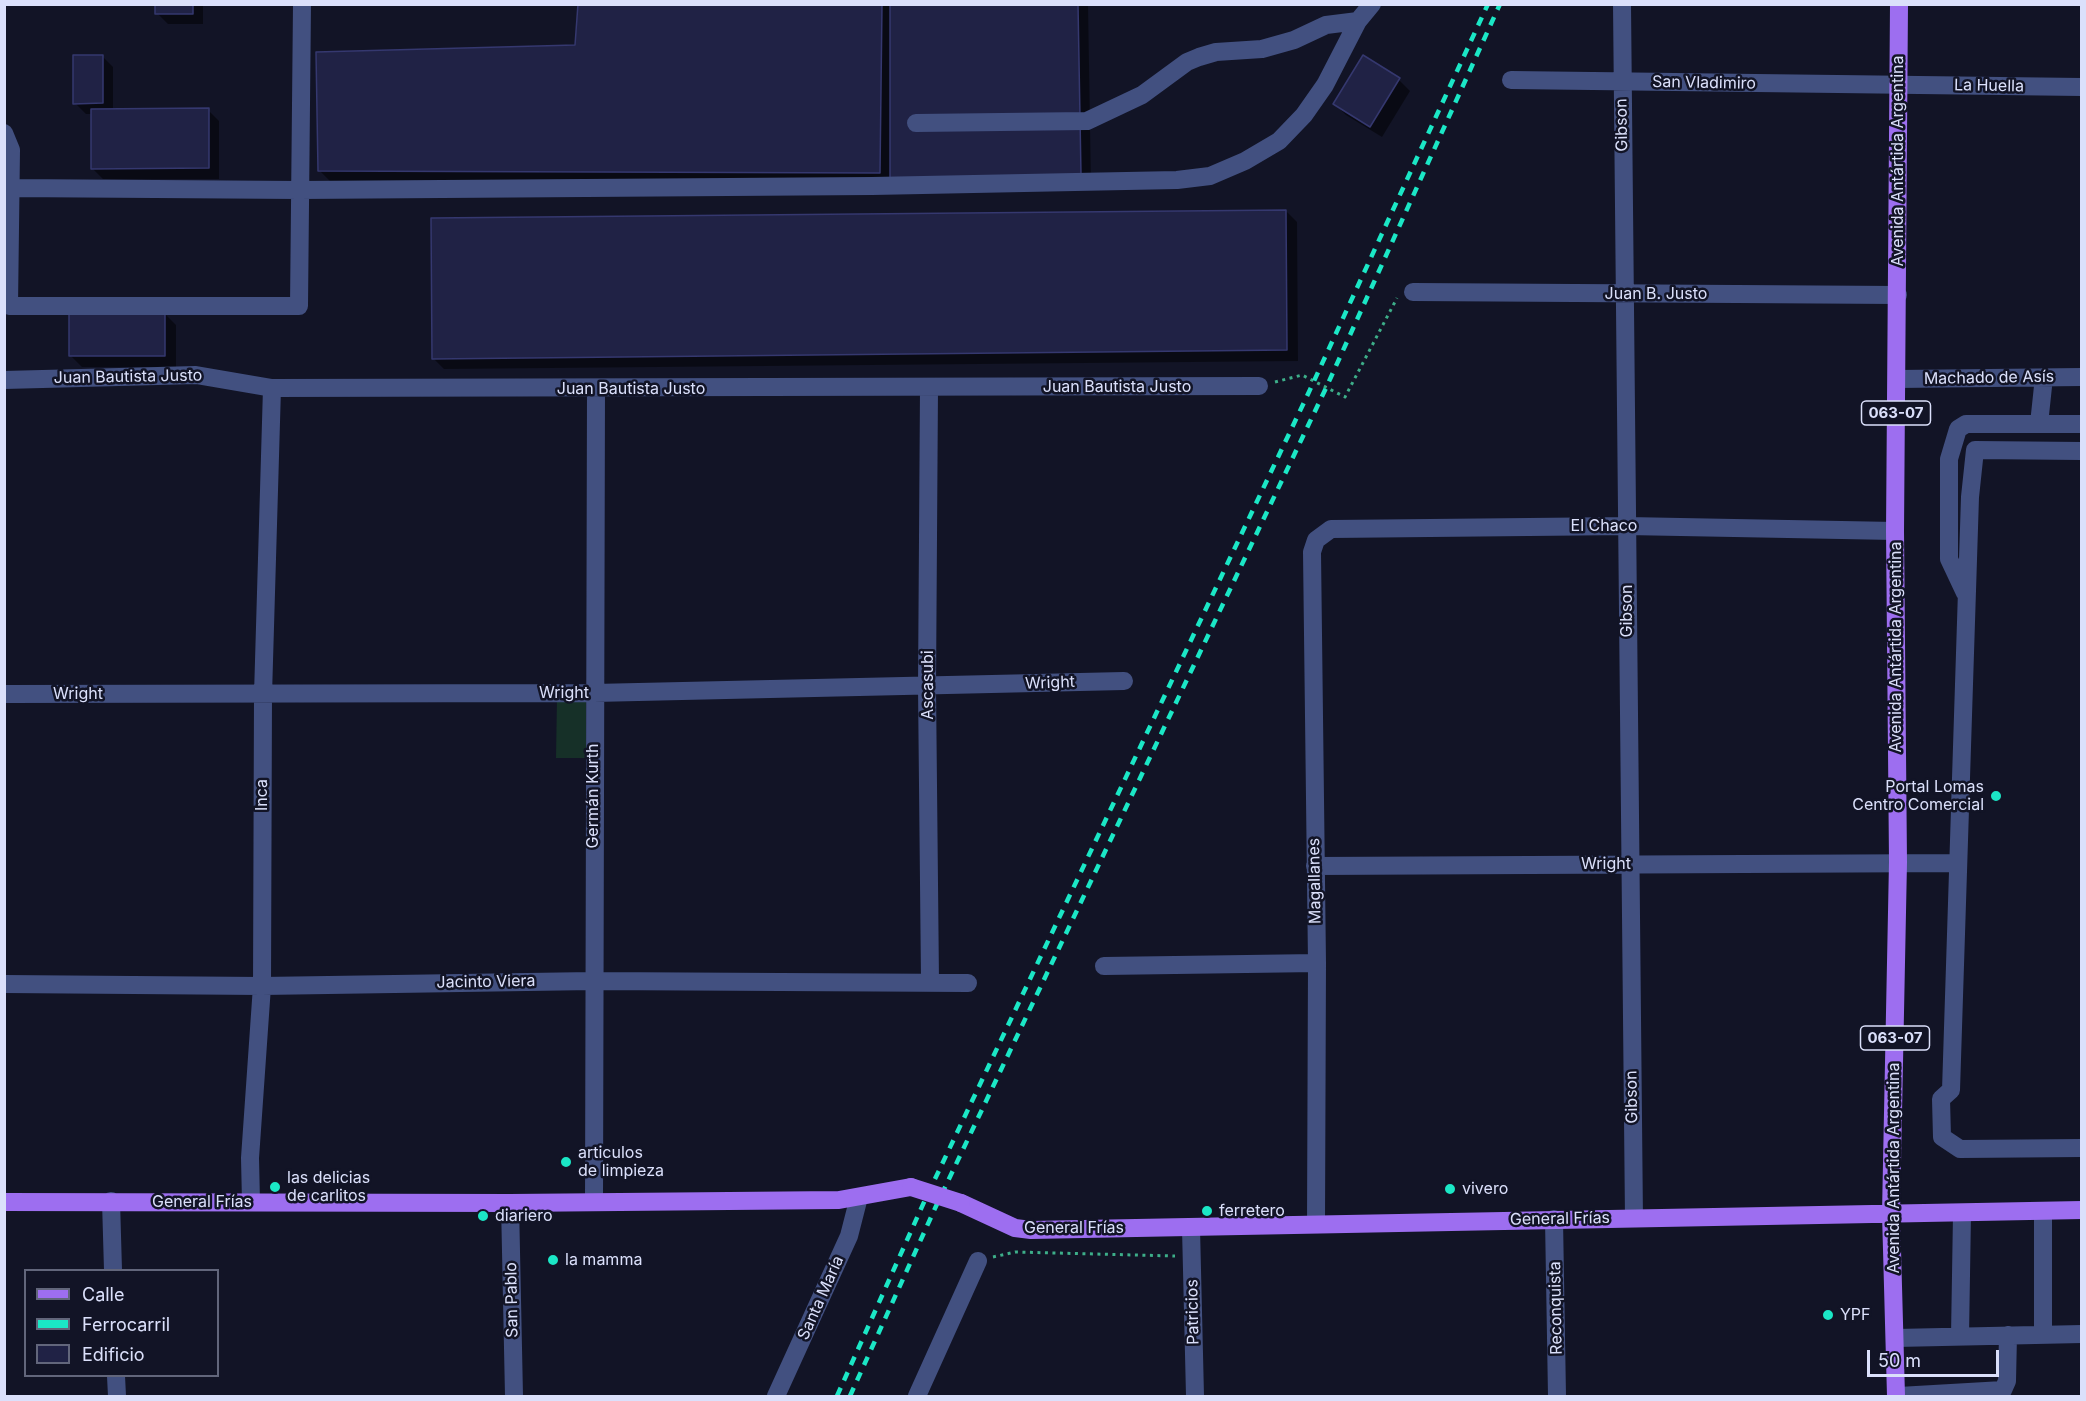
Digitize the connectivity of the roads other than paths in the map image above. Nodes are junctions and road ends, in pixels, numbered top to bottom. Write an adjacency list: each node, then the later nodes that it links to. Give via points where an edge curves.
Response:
1 (302, 4): 13 (street)
2 (1372, 4): 5 (street)
3 (1622, 4): 7 (street, Gibson)
4 (1899, 4): 8 (main road, Avenida Antártida Argentina / 063-07)
5 (1358, 21): 10 (street, via 1326,25 1262,49 1199,57 1142,95 1087,121); 13 (street, via 1325,85 1304,115 1279,141 1210,176 1177,180 884,185)
6 (1511, 80): 7 (street, San Vladimiro)
7 (1621, 81): 8 (street, San Vladimiro); 15 (street, Gibson)
8 (1898, 86): 9 (street, La Huella); 16 (main road, Avenida Antártida Argentina / 063-07)
9 (2082, 87)
10 (915, 123)
11 (4, 133): 12 (street, via 10,150)
12 (11, 188): 13 (street); 13 (street, via 9,306 299,306)
13 (299, 190)
14 (1413, 292): 15 (street, Juan B. Justo)
15 (1625, 294): 16 (street, Juan B. Justo); 28 (street, Gibson)
16 (1898, 295): 19 (main road, Avenida Antártida Argentina / 063-07)
17 (2044, 377): 18 (street, Machado de Asís); 19 (street, Machado de Asís); 25 (street)
18 (2082, 377)
19 (1897, 379): 29 (main road, Avenida Antártida Argentina / 063-07)
20 (4, 380): 22 (street, Juan Bautista Justo, via 196,375)
21 (1258, 386): 23 (street, Juan Bautista Justo)
22 (272, 388): 24 (street, Juan Bautista Justo); 36 (street, Inca)
23 (929, 388): 24 (street, Juan Bautista Justo); 33 (street, Ascasubi)
24 (596, 389): 34 (street, Germán Kurth)
25 (2039, 424): 26 (street); 31 (street, via 1966,424 1958,429 1949,459 1948,559)
26 (2082, 424)
27 (2082, 452): 31 (street, via 1975,450)
28 (1627, 526): 29 (street, El Chaco); 30 (street, El Chaco, via 1331,529); 39 (street, Gibson)
29 (1895, 531): 37 (main road, Avenida Antártida Argentina / 063-07)
30 (1316, 540): 40 (street, Magallanes, via 1312,552)
31 (1967, 598): 38 (street)
32 (1124, 681): 33 (street, Wright)
33 (927, 687): 34 (street, Wright); 44 (street, Ascasubi)
34 (594, 693): 36 (street, Wright); 43 (street, Germán Kurth)
35 (4, 694): 36 (street, Wright)
36 (263, 694): 47 (street, Inca)
37 (1898, 862): 38 (street, Wright); 39 (street, Wright); 57 (main road, Avenida Antártida Argentina / 063-07)
38 (1958, 862): 48 (street, via 1951,1090 1941,1099 1942,1137 1959,1149)
39 (1628, 864): 40 (street, Wright); 59 (street, Gibson)
40 (1315, 866): 41 (street, Magallanes)
41 (1317, 963): 42 (street); 61 (street, Magallanes)
42 (1104, 966)
43 (592, 981): 44 (street, Jacinto Viera); 47 (street, Jacinto Viera); 53 (street, Germán Kurth)
44 (930, 981): 45 (street, Jacinto Viera)
45 (968, 983)
46 (4, 984): 47 (street, Jacinto Viera)
47 (262, 986): 52 (street, Inca, via 250,1158)
48 (2082, 1148)
49 (858, 1197): 53 (main road, General Frías); 62 (main road, General Frías, bridge, via 911,1187 925,1189 1015,1228 1031,1230); 73 (street, Santa María, via 849,1236)
50 (111, 1201): 51 (main road, General Frías); 52 (main road, General Frías); 64 (street)
51 (4, 1202)
52 (251, 1202): 54 (main road, General Frías)
53 (594, 1202): 54 (main road, General Frías)
54 (510, 1203): 72 (street, San Pablo)
55 (2082, 1210): 56 (main road, General Frías)
56 (2043, 1211): 58 (main road, General Frías); 67 (street)
57 (1891, 1213): 58 (main road, General Frías); 59 (main road, General Frías); 69 (main road, Avenida Antártida Argentina / 063-07)
58 (1962, 1214): 68 (street)
59 (1634, 1218): 60 (main road, General Frías)
60 (1554, 1219): 61 (main road, General Frías); 76 (street, Reconquista)
61 (1316, 1223): 62 (main road, General Frías)
62 (1191, 1228): 75 (street, Patricios)
63 (978, 1261): 74 (street)
64 (113, 1269)
65 (2082, 1334): 67 (street)
66 (2008, 1335): 67 (street); 68 (street); 77 (street, via 2004,1390)
67 (2043, 1335)
68 (1960, 1336): 69 (street)
69 (1896, 1338): 77 (main road, Avenida Antártida Argentina / 063-07)
70 (116, 1377): 71 (street)
71 (117, 1396)
72 (514, 1396)
73 (776, 1396)
74 (917, 1396)
75 (1195, 1396)
76 (1557, 1396)
77 (1898, 1396)

